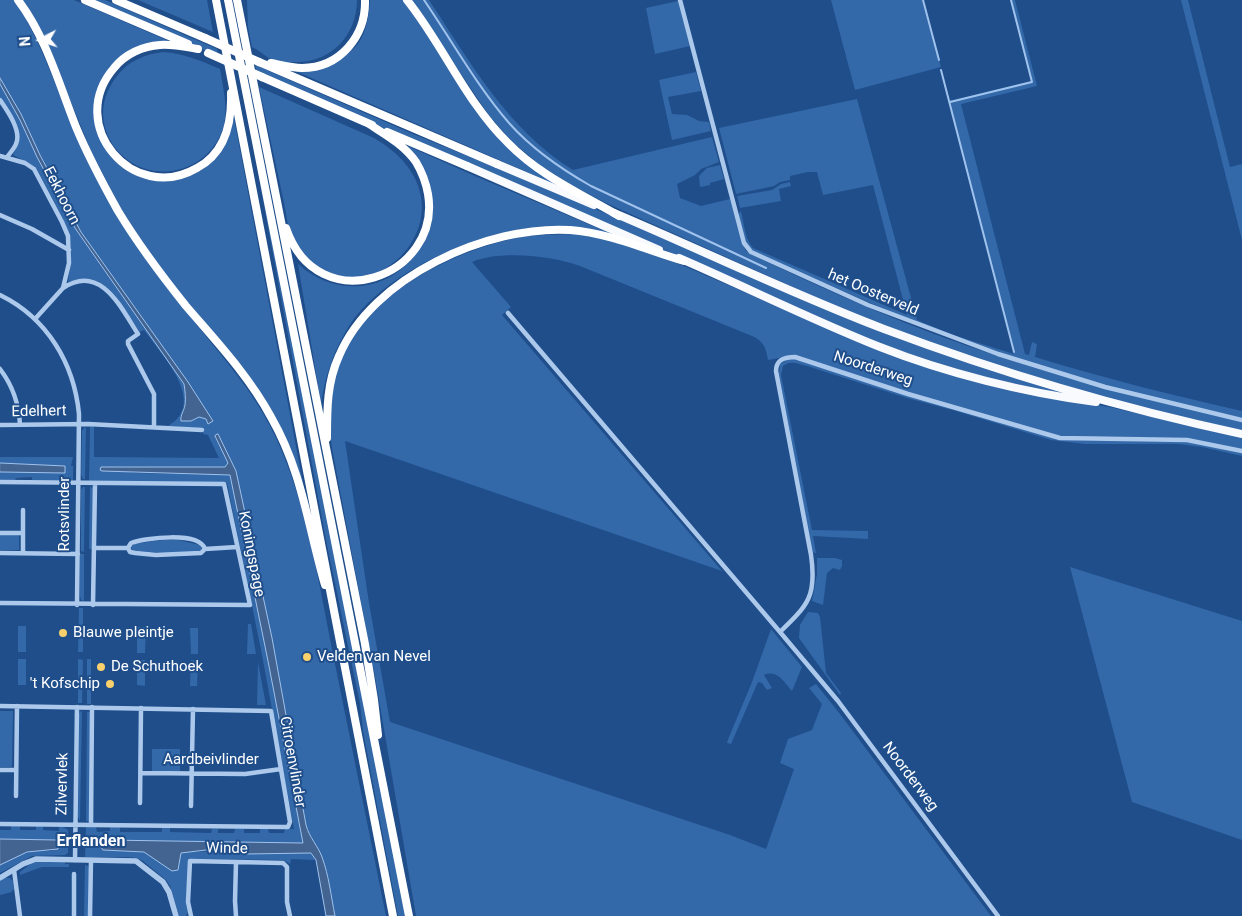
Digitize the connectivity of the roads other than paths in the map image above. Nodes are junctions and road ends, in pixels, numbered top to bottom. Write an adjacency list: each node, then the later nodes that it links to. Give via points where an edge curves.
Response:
1 (18, 0): 55 (highway, via 33,22 83,143 119,212 148,257 260,398 282,437 301,486)
2 (85, 0): 12 (highway)
3 (116, 0): 13 (highway, bridge)
4 (216, 0): 14 (highway)
5 (228, 0): 68 (highway)
6 (237, 0): 11 (highway)
7 (243, 0): 11 (highway)
8 (365, 0): 13 (highway, via 364,20 357,37 335,59 301,68)
9 (407, 0): 21 (highway, via 506,142 545,173)
10 (680, 0): 30 (street, het Oosterveld, via 744,242 751,252 868,305 998,354 1105,387)
11 (243, 26): 19 (highway)
12 (198, 49): 14 (highway, via 161,45 138,50 118,63 102,84 97,106 102,135 113,154 132,170 150,176 172,177 189,173 211,158 229,126 232,101); 16 (highway, bridge)
13 (259, 62): 21 (highway)
14 (230, 71): 55 (highway)
15 (0, 100): 18 (street, via 17,134 16,144)
16 (369, 124): 19 (highway, via 408,153 426,186 429,212 426,227 420,242 401,264 362,281 324,275 301,258); 23 (highway)
17 (0, 156): 18 (street, Eekhoorn)
18 (7, 157): 22 (street, Eekhoorn, via 34,169 62,222)
19 (277, 203): 38 (highway)
20 (0, 215): 22 (street, via 32,228)
21 (619, 216): 29 (highway, via 883,329)
22 (69, 250): 24 (street, Eekhoorn)
23 (684, 260): 29 (highway, via 881,347 1018,388); 38 (highway, via 600,235 546,230 520,232 483,242 419,271 369,309 353,328 342,349 328,395)
24 (63, 288): 27 (street, Eekhoorn); 34 (street, via 82,280 101,285 111,294 138,334 128,344 154,394)
25 (0, 295): 27 (street, Rotsvlinder)
26 (508, 313): 56 (street, Noorderweg)
27 (35, 319): 31 (street, Rotsvlinder, via 56,344 69,367 78,399)
28 (0, 369): 33 (street, via 16,396)
29 (1113, 404): 36 (highway)
30 (1242, 420)
31 (80, 424): 33 (street, Edelhert); 34 (street, Edelhert); 40 (street, Rotsvlinder)
32 (0, 425): 33 (street, Edelhert)
33 (20, 425)
34 (154, 427): 35 (street, Edelhert)
35 (202, 430)
36 (1242, 434)
37 (1242, 452): 56 (street, Noorderweg, via 1187,440 1056,437 797,358 782,359 776,365 776,372 811,555 813,581 804,608)
38 (327, 457): 68 (highway, via 365,644)
39 (0, 482): 40 (street, Koningspage)
40 (78, 483): 41 (street, Koningspage); 51 (street, Rotsvlinder)
41 (95, 483): 45 (street, Koningspage, via 224,484); 46 (street)
42 (23, 510): 44 (street)
43 (0, 532): 44 (street)
44 (23, 533): 50 (street)
45 (237, 546): 48 (street); 54 (street, Koningspage, via 250,606)
46 (95, 548): 47 (street); 54 (street)
47 (128, 548): 48 (street, via 135,554 156,555 201,554); 48 (street, via 137,541 164,538 191,540 202,544)
48 (205, 550)
49 (0, 553): 50 (street)
50 (23, 553): 51 (street)
51 (78, 554): 53 (street, Rotsvlinder)
52 (0, 604): 53 (street, Koningspage)
53 (77, 605): 54 (street, Koningspage)
54 (93, 605)
55 (337, 625): 88 (highway)
56 (780, 632): 90 (street, Noorderweg, via 838,701)
57 (0, 706): 58 (street, Citroenvlinder)
58 (17, 706): 59 (street, Citroenvlinder); 65 (street)
59 (77, 707): 60 (street, Citroenvlinder); 73 (street, Zilvervlek)
60 (92, 707): 61 (street, Citroenvlinder); 74 (street)
61 (141, 708): 62 (street, Citroenvlinder); 66 (street)
62 (193, 709): 63 (street, Citroenvlinder, via 271,712); 67 (street)
63 (281, 769): 67 (street, Aardbeivlinder, via 246,774); 74 (street, Citroenvlinder, via 290,822 288,827)
64 (0, 770): 65 (street)
65 (16, 770): 69 (street)
66 (140, 773): 67 (street, Aardbeivlinder); 70 (street)
67 (192, 774): 71 (street)
68 (383, 781): 89 (highway)
69 (16, 796)
70 (140, 804)
71 (190, 806)
72 (0, 824): 73 (street, Citroenvlinder)
73 (74, 825): 74 (street, Citroenvlinder); 75 (street, Zilvervlek)
74 (91, 825)
75 (75, 860): 76 (street); 78 (street, via 36,859)
76 (91, 860): 83 (street); 84 (street, via 140,863 163,882)
77 (236, 862): 85 (street, Winde, via 190,861 188,902); 86 (street); 87 (street, Winde, via 283,862 287,867)
78 (14, 870): 80 (street); 81 (street)
79 (74, 874): 82 (street)
80 (0, 878)
81 (20, 916)
82 (74, 916)
83 (90, 916)
84 (176, 916)
85 (191, 916)
86 (236, 916)
87 (290, 916)
88 (393, 916)
89 (409, 916)
90 (998, 916)

